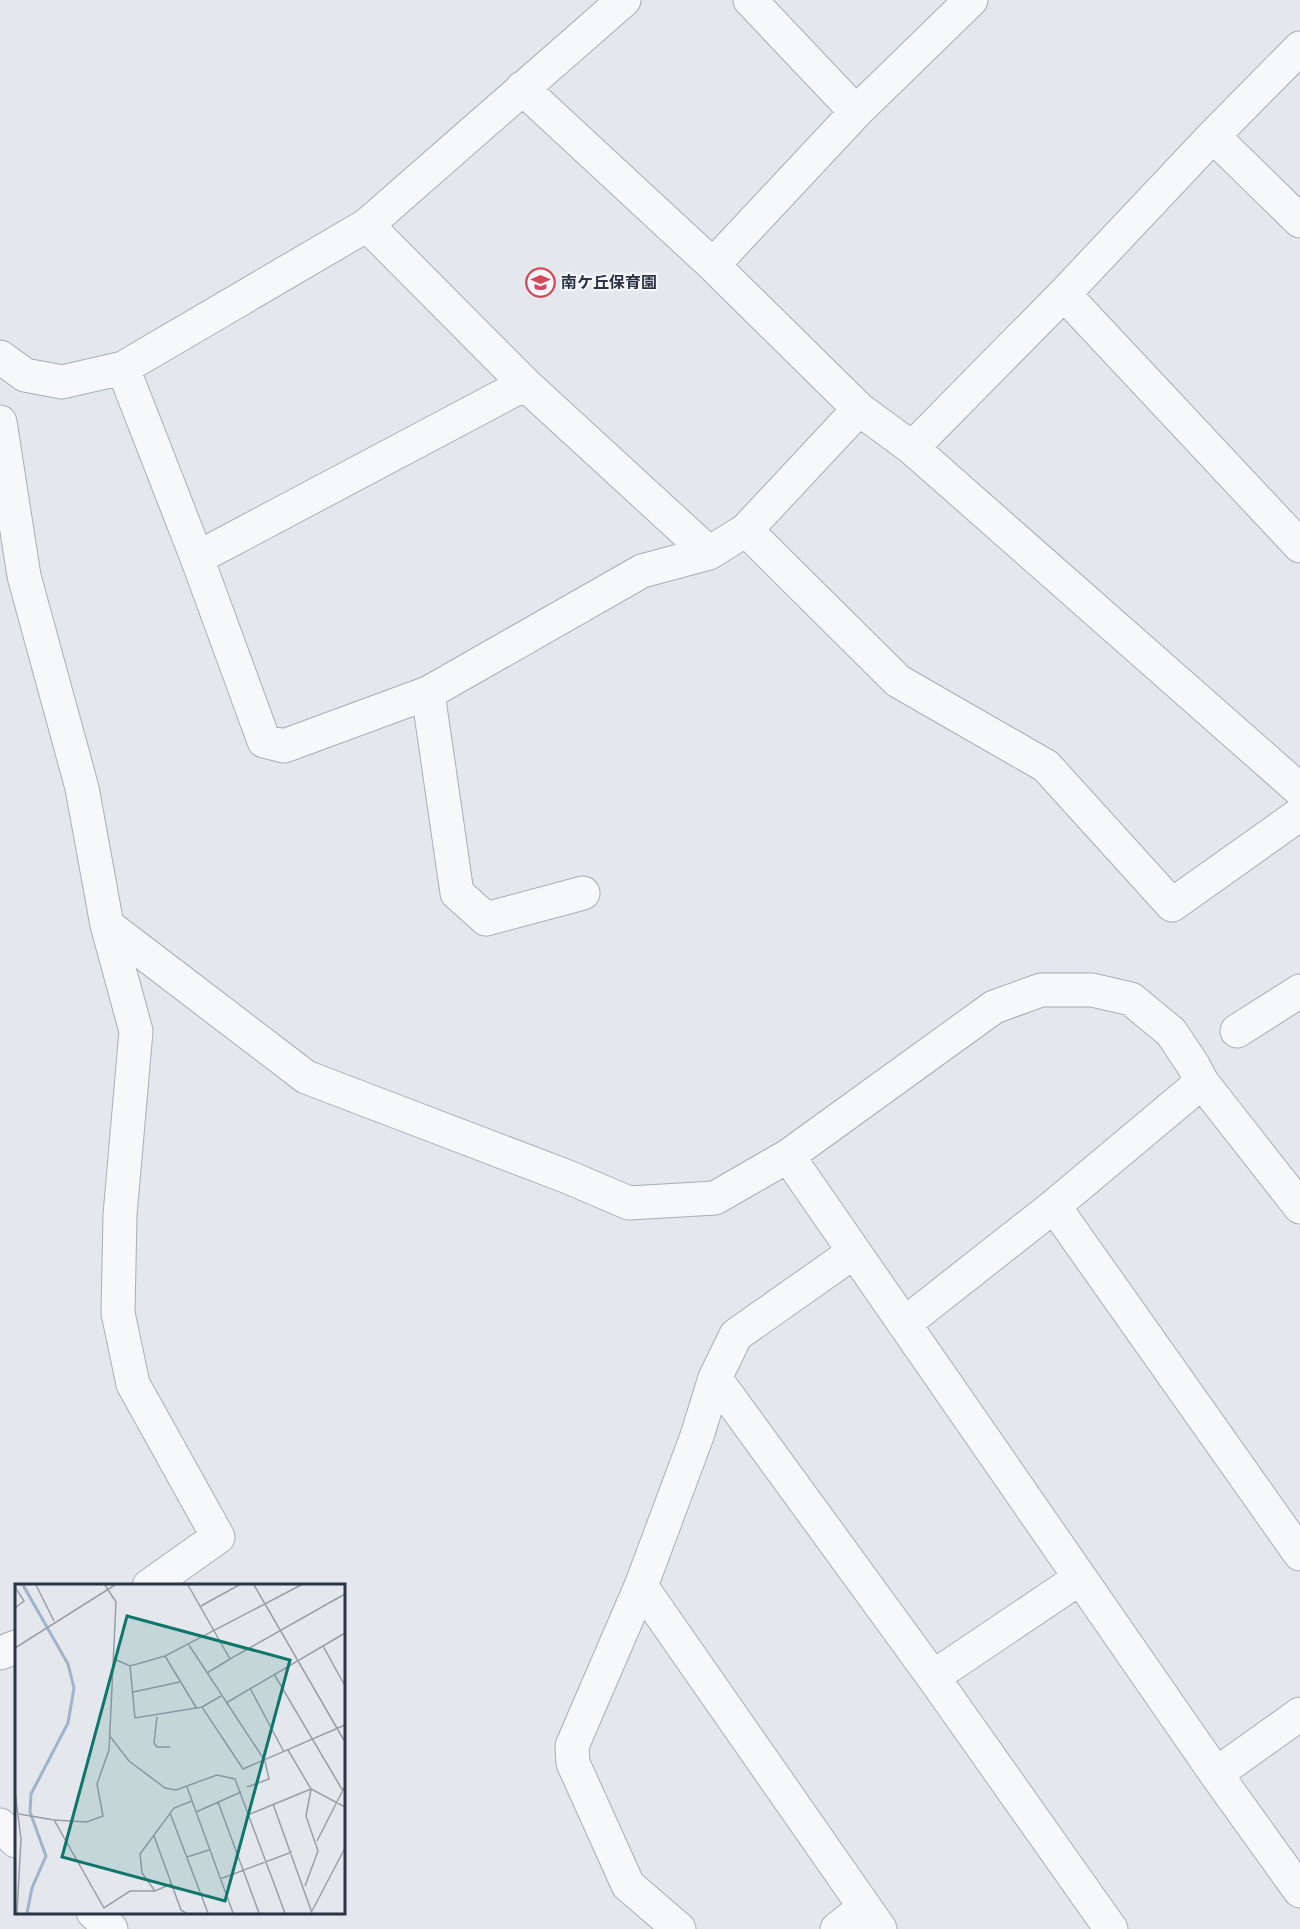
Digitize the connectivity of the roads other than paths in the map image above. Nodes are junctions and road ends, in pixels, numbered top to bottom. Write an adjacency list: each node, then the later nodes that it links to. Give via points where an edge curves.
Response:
1 (624, 0): 5 (street)
2 (750, 0): 6 (street)
3 (971, 0): 6 (street)
4 (1300, 48): 7 (street)
5 (522, 88): 9 (street); 10 (street)
6 (856, 112): 10 (street)
7 (1213, 136): 8 (street); 11 (street)
8 (1300, 221)
9 (367, 225): 13 (street); 14 (street)
10 (713, 265): 15 (street)
11 (1064, 294): 17 (street); 19 (street)
12 (0, 357): 13 (street, via 25,375 62,382)
13 (123, 368): 21 (street)
14 (525, 384): 20 (street); 21 (street)
15 (859, 409): 17 (street); 18 (street)
16 (0, 422): 26 (street, via 24,576 82,788)
17 (912, 448): 23 (street)
18 (746, 530): 20 (street); 24 (street, via 898,681 1046,766 1172,905)
19 (1300, 546)
20 (709, 553): 22 (street, via 642,571)
21 (197, 558): 22 (street, via 264,741 284,746)
22 (428, 693): 25 (street, via 457,893 486,919)
23 (1300, 790)
24 (1300, 814)
25 (583, 893)
26 (107, 925): 30 (street, via 306,1077 629,1203 714,1198); 38 (street, via 136,1030 120,1215 118,1313 133,1384 218,1537)
27 (1300, 990): 28 (street)
28 (1237, 1031)
29 (1202, 1082): 30 (street, via 1171,1032 1131,999 1092,990 1041,990 994,1007); 31 (street); 32 (street)
30 (788, 1156): 33 (street)
31 (1054, 1206): 34 (street); 36 (street)
32 (1300, 1207)
33 (854, 1252): 34 (street); 35 (street, via 736,1335)
34 (904, 1324): 37 (street)
35 (715, 1378): 39 (street); 42 (street)
36 (1300, 1554)
37 (1080, 1578): 42 (street); 44 (street)
38 (152, 1584)
39 (641, 1586): 49 (street); 51 (street, via 572,1746 573,1763 628,1885)
40 (15, 1647): 41 (street)
41 (0, 1653)
42 (933, 1677): 53 (street)
43 (1300, 1714): 44 (street)
44 (1216, 1774): 47 (street)
45 (0, 1826): 46 (street)
46 (15, 1840)
47 (1300, 1891)
48 (95, 1914): 50 (street)
49 (873, 1918): 52 (street)
50 (111, 1929)
51 (680, 1929)
52 (837, 1929)
53 (1111, 1929)

